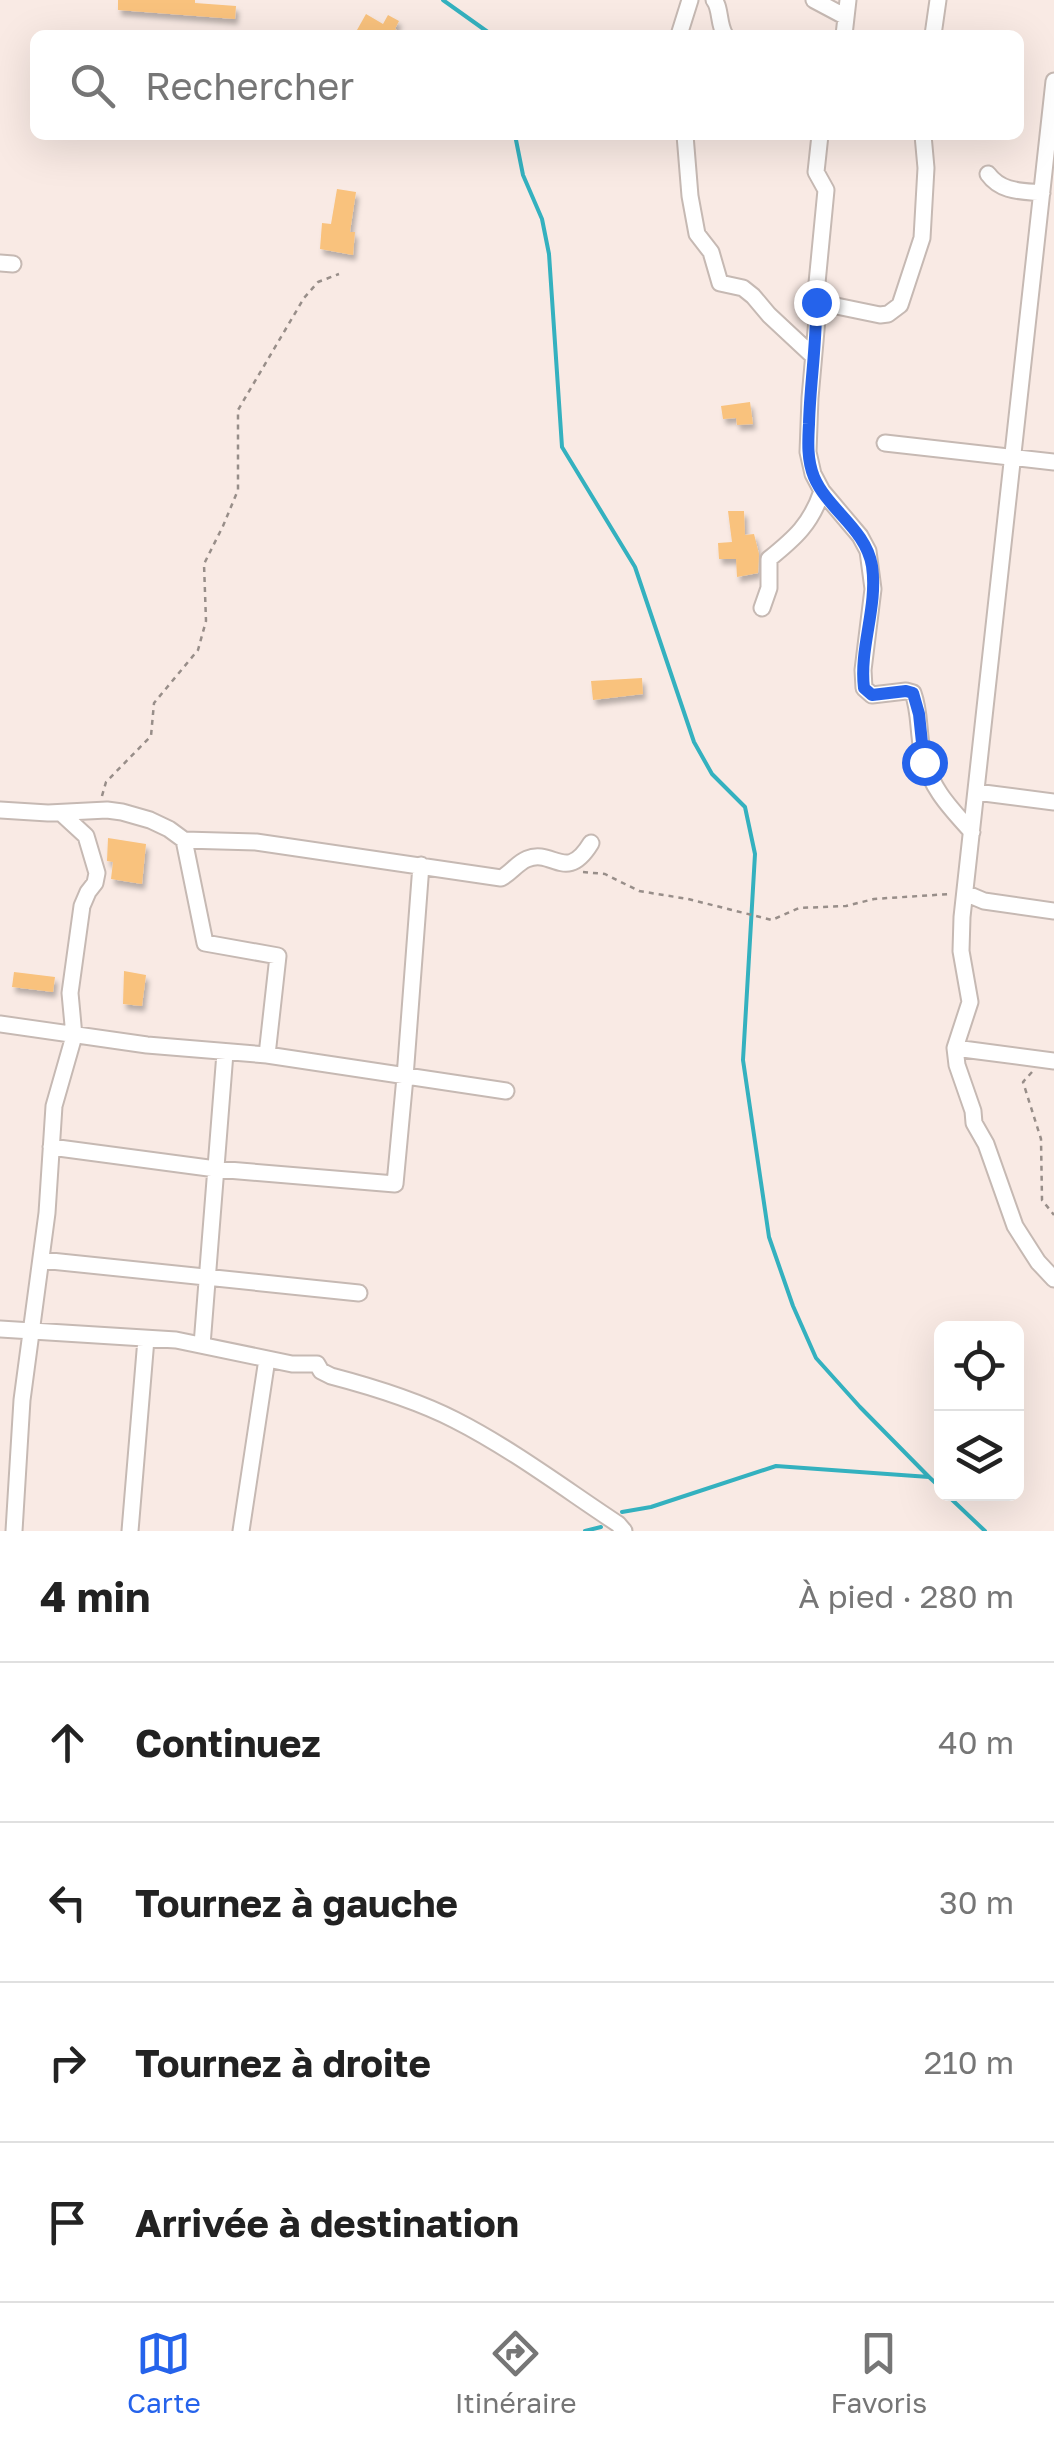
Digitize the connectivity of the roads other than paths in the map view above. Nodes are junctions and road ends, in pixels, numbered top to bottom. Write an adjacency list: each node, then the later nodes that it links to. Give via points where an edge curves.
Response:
1 (690, 0): 7 (street)
2 (714, 0): 8 (street)
3 (814, 0): 6 (street)
4 (848, 0): 6 (street)
5 (938, 0): 10 (street)
6 (846, 18): 9 (street)
7 (681, 30)
8 (723, 30)
9 (845, 30)
10 (934, 30)
11 (1054, 81): 16 (street)
12 (684, 140): 18 (street, via 697,234 711,252 720,283 743,288)
13 (924, 140): 17 (street, via 922,238 900,305 880,316)
14 (820, 142): 17 (street, via 816,172 826,190)
15 (988, 174): 16 (street, via 1004,188)
16 (1042, 194): 20 (street)
17 (816, 302): 18 (street)
18 (813, 356): 22 (street, via 808,452)
19 (885, 442): 20 (street)
20 (1013, 457): 21 (street); 24 (street)
21 (1054, 462)
22 (822, 491): 23 (street, via 799,535 769,560); 28 (street, via 860,536 872,566 864,688 872,695 913,693 931,779)
23 (762, 608)
24 (976, 792): 25 (street); 28 (street)
25 (1054, 802)
26 (0, 810): 27 (street)
27 (61, 813): 29 (street, via 122,812); 35 (street, via 86,836 97,873 82,906 76,946)
28 (972, 832): 32 (street)
29 (184, 840): 31 (street, via 256,842); 38 (street, via 205,943 278,956)
30 (591, 843): 31 (street, via 575,862 528,858 501,878)
31 (421, 865): 40 (street)
32 (965, 893): 33 (street); 36 (street, via 961,951 970,1002)
33 (1054, 912)
34 (0, 1024): 35 (street)
35 (74, 1036): 37 (street); 42 (street, via 54,1106)
36 (955, 1048): 39 (street); 46 (street, via 974,1123 1015,1226)
37 (225, 1053): 38 (street); 43 (street)
38 (267, 1055): 40 (street)
39 (1046, 1060)
40 (405, 1077): 41 (street); 43 (street, via 394,1184)
41 (506, 1091)
42 (51, 1147): 43 (street); 44 (street)
43 (216, 1169): 45 (street)
44 (41, 1260): 45 (street); 49 (street)
45 (207, 1277): 47 (street); 51 (street)
46 (1054, 1279)
47 (359, 1292)
48 (0, 1329): 49 (street)
49 (31, 1333): 50 (street); 53 (street)
50 (146, 1339): 51 (street); 54 (street)
51 (202, 1345): 52 (street)
52 (266, 1358): 55 (street); 56 (street, via 317,1364 331,1376 455,1420)
53 (14, 1531)
54 (130, 1531)
55 (242, 1531)
56 (624, 1531)

